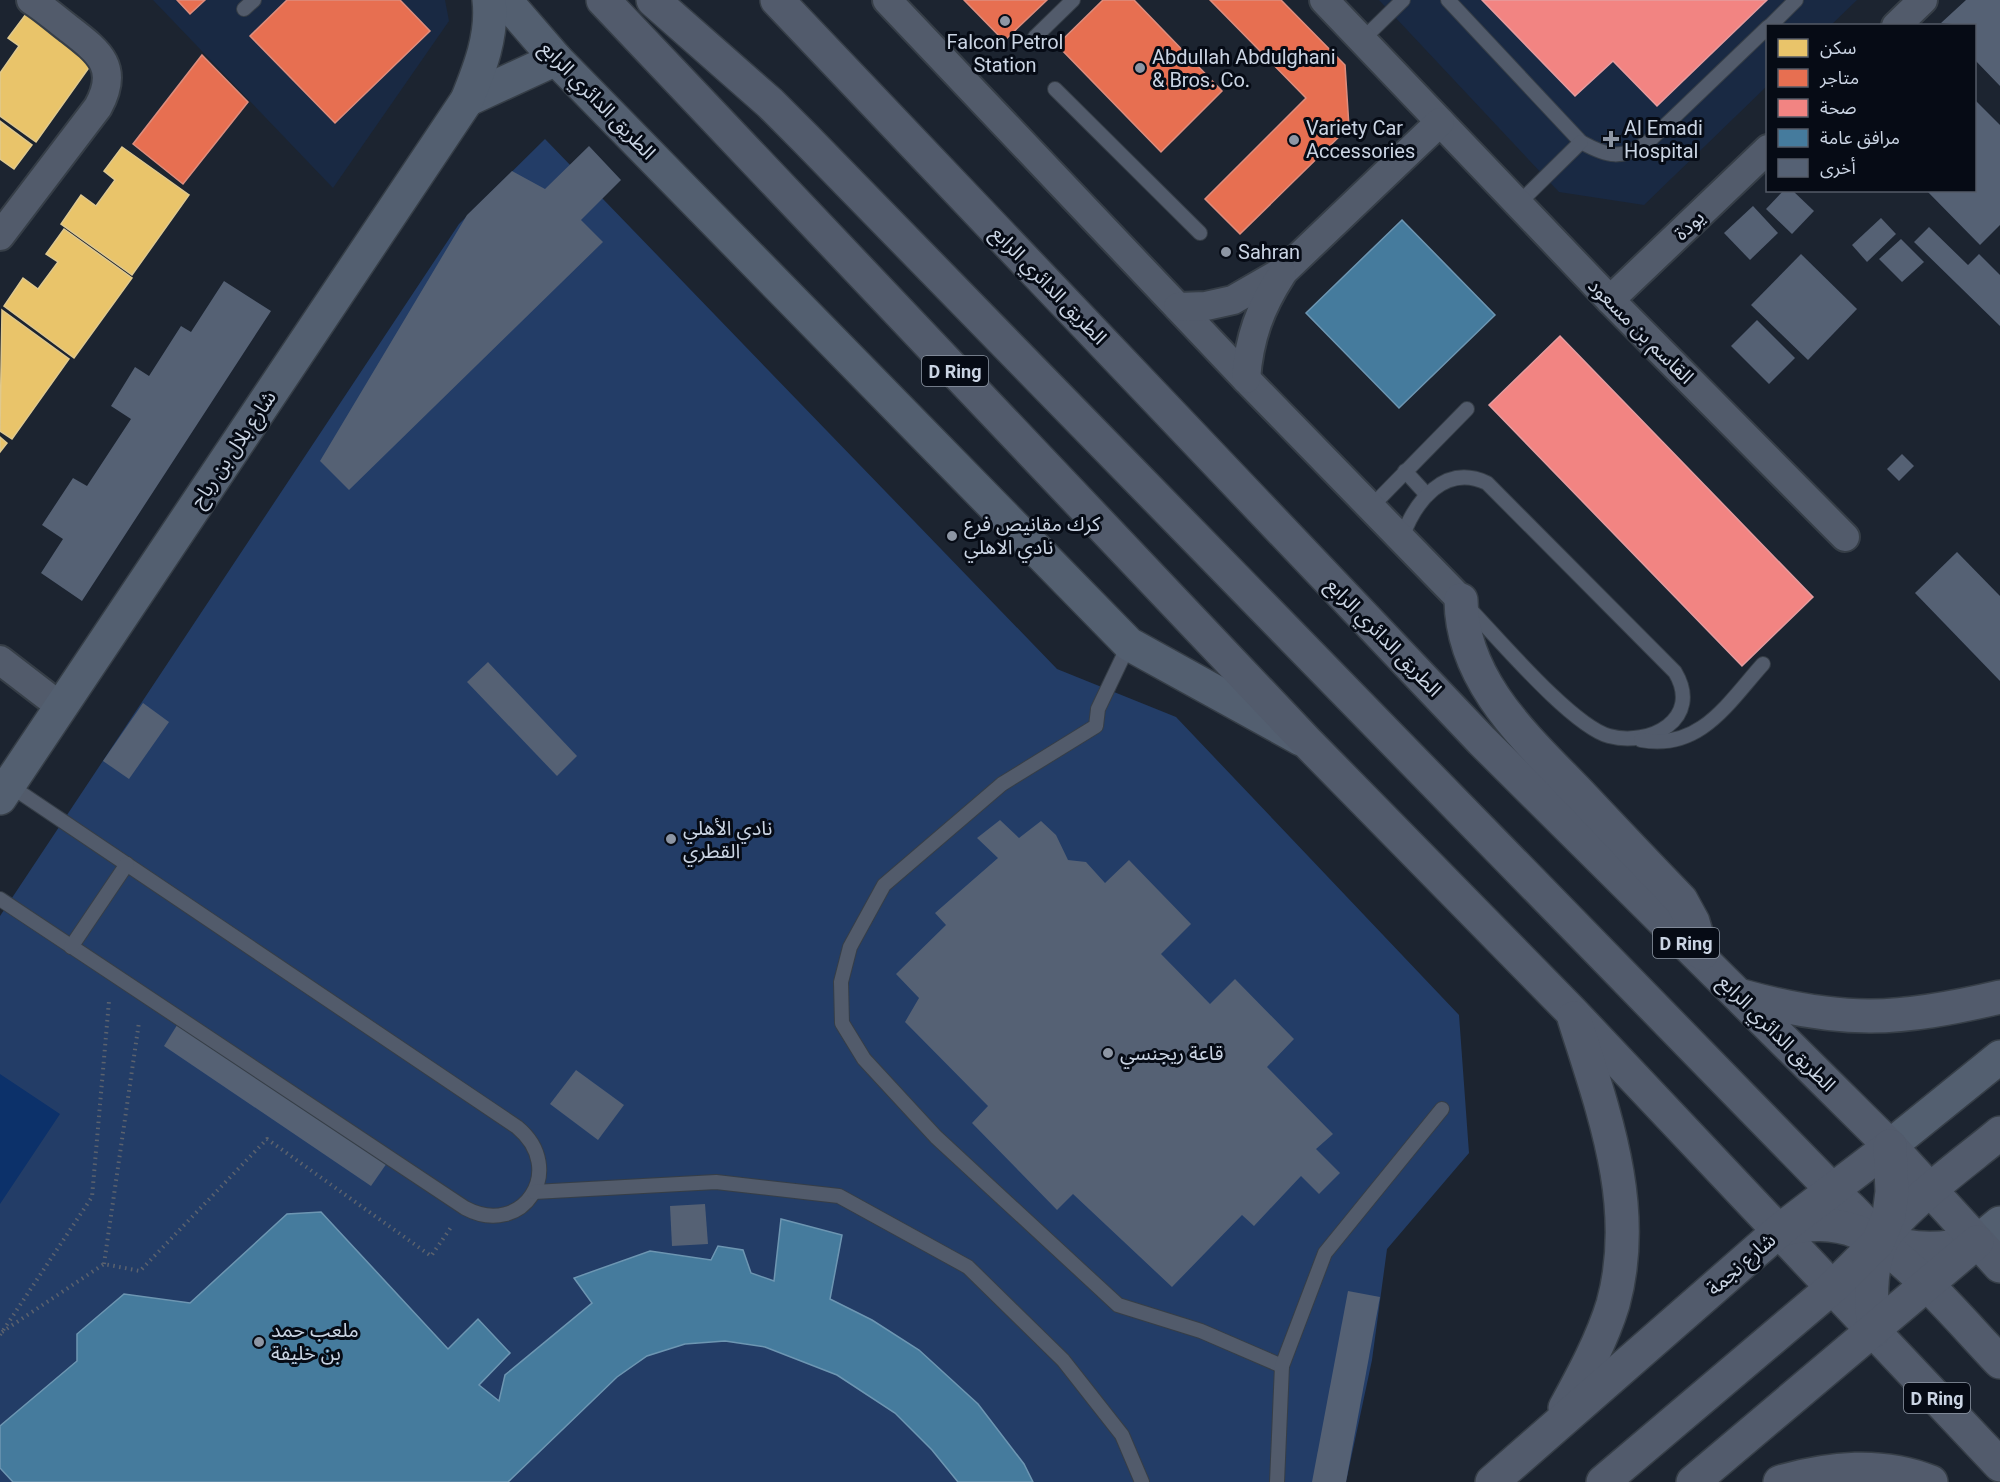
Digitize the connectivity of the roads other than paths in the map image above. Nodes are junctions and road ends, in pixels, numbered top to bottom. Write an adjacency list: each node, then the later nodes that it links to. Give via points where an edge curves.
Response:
1 (31, 0): 29 (street, via 102,57 108,74 106,91)
2 (489, 0): 23 (street, شارع بلال بن رباح, via 491,18 486,46)
3 (506, 0): 21 (street, الطريق الدائري الرابع)
4 (603, 0): 46 (main road, الطريق الدائري الرابع / D Ring)
5 (653, 0): 59 (main road, via 806,139)
6 (777, 0): 18 (main road, الطريق الدائري الرابع / D Ring)
7 (796, 0): 18 (main road)
8 (888, 0): 32 (street)
9 (1073, 0): 19 (lane)
10 (1324, 0): 20 (street, القاسم بن مسعود)
11 (1403, 0): 20 (lane)
12 (1448, 0): 25 (lane)
13 (1796, 0): 15 (lane)
14 (1923, 0): 16 (street)
15 (1770, 24)
16 (1898, 24)
17 (1766, 28): 25 (lane, via 1635,151 1604,154)
18 (812, 36): 51 (main road, الطريق الدائري الرابع / D Ring, via 1482,741)
19 (1035, 37)
20 (1362, 40): 24 (street, القاسم بن مسعود)
21 (556, 59): 23 (street); 41 (street, الطريق الدائري الرابع)
22 (1055, 89): 28 (lane)
23 (467, 100): 44 (street, شارع بلال بن رباح)
24 (1440, 122): 27 (street, القاسم بن مسعود); 30 (street)
25 (1581, 142): 27 (lane)
26 (1766, 150): 31 (street, يودة)
27 (1518, 204): 31 (street, القاسم بن مسعود)
28 (1200, 233)
29 (0, 236)
30 (1285, 270): 32 (street, via 1233,300); 33 (street, via 1254,325)
31 (1610, 300): 38 (street, القاسم بن مسعود)
32 (1178, 307): 33 (street)
33 (1246, 379): 37 (street)
34 (1467, 409): 35 (lane)
35 (1405, 471): 36 (lane); 37 (lane)
36 (1427, 495): 39 (lane); 45 (lane, via 1449,479 1462,476 1487,483 1675,672 1683,690 1676,718 1665,729)
37 (1371, 507): 39 (street)
38 (1845, 537)
39 (1402, 538): 40 (street)
40 (1461, 600): 45 (lane, via 1580,721 1607,736); 51 (main road, via 1462,626 1488,690 1514,725 1681,900 1693,922)
41 (1129, 644): 46 (street, الطريق الدائري الرابع); 70 (lane, via 1098,709 1096,726 1002,784 884,885 850,947 841,982 842,1023 864,1059 936,1137 1118,1305 1201,1331)
42 (0, 660): 44 (street)
43 (1763, 664): 45 (lane, via 1712,720 1692,735 1665,742)
44 (61, 707): 47 (street, شارع بلال بن رباح)
45 (1637, 739)
46 (1307, 742): 54 (main road, الطريق الدائري الرابع / D Ring)
47 (4, 791): 48 (lane)
48 (127, 864): 50 (lane); 61 (lane, via 517,1127 536,1149 540,1178)
49 (0, 899): 50 (lane)
50 (71, 947): 61 (lane, via 465,1208 477,1214 503,1215 526,1203)
51 (1704, 961): 52 (main road, الطريق الدائري الرابع / D Ring)
52 (1739, 994): 53 (main road, via 1795,1010 1864,1018 1926,1012); 58 (main road, الطريق الدائري الرابع / D Ring)
53 (2000, 997)
54 (1571, 1011): 62 (main road, الطريق الدائري الرابع / D Ring); 71 (main road, via 1617,1170 1623,1249 1613,1305 1604,1329)
55 (2000, 1057): 58 (street, شارع نجمة)
56 (1442, 1109): 70 (lane, via 1325,1253)
57 (2000, 1133): 60 (main road)
58 (1890, 1146): 59 (main road, شارع نجمة); 60 (main road, الطريق الدائري الرابع / D Ring); 64 (main road, via 1892,1192)
59 (1832, 1190): 62 (main road, شارع نجمة); 64 (main road)
60 (1930, 1190): 63 (main road, الطريق الدائري الرابع / D Ring); 64 (main road)
61 (534, 1192): 73 (lane, via 716,1182 839,1196 968,1268 1063,1360 1122,1436)
62 (1780, 1230): 64 (main road, via 1820,1223); 67 (main road, الطريق الدائري الرابع / D Ring); 71 (main road, شارع نجمة)
63 (1989, 1233): 64 (main road, via 1954,1248 1930,1249); 65 (main road, الطريق الدائري الرابع / D Ring); 66 (main road)
64 (1881, 1240): 66 (main road); 67 (main road); 68 (main road, via 1871,1287)
65 (2000, 1266)
66 (1927, 1286): 68 (main road); 69 (main road)
67 (1833, 1287): 68 (main road, الطريق الدائري الرابع / D Ring); 76 (main road)
68 (1874, 1331): 72 (main road, الطريق الدائري الرابع / D Ring); 77 (main road)
69 (2000, 1362)
70 (1282, 1366): 74 (lane)
71 (1556, 1424): 75 (main road, شارع نجمة)
72 (2000, 1465)
73 (1142, 1482)
74 (1277, 1482)
75 (1492, 1482)
76 (1603, 1482)
77 (1693, 1482)
78 (1780, 1482): 79 (main road, via 1852,1468)
79 (1931, 1482)

